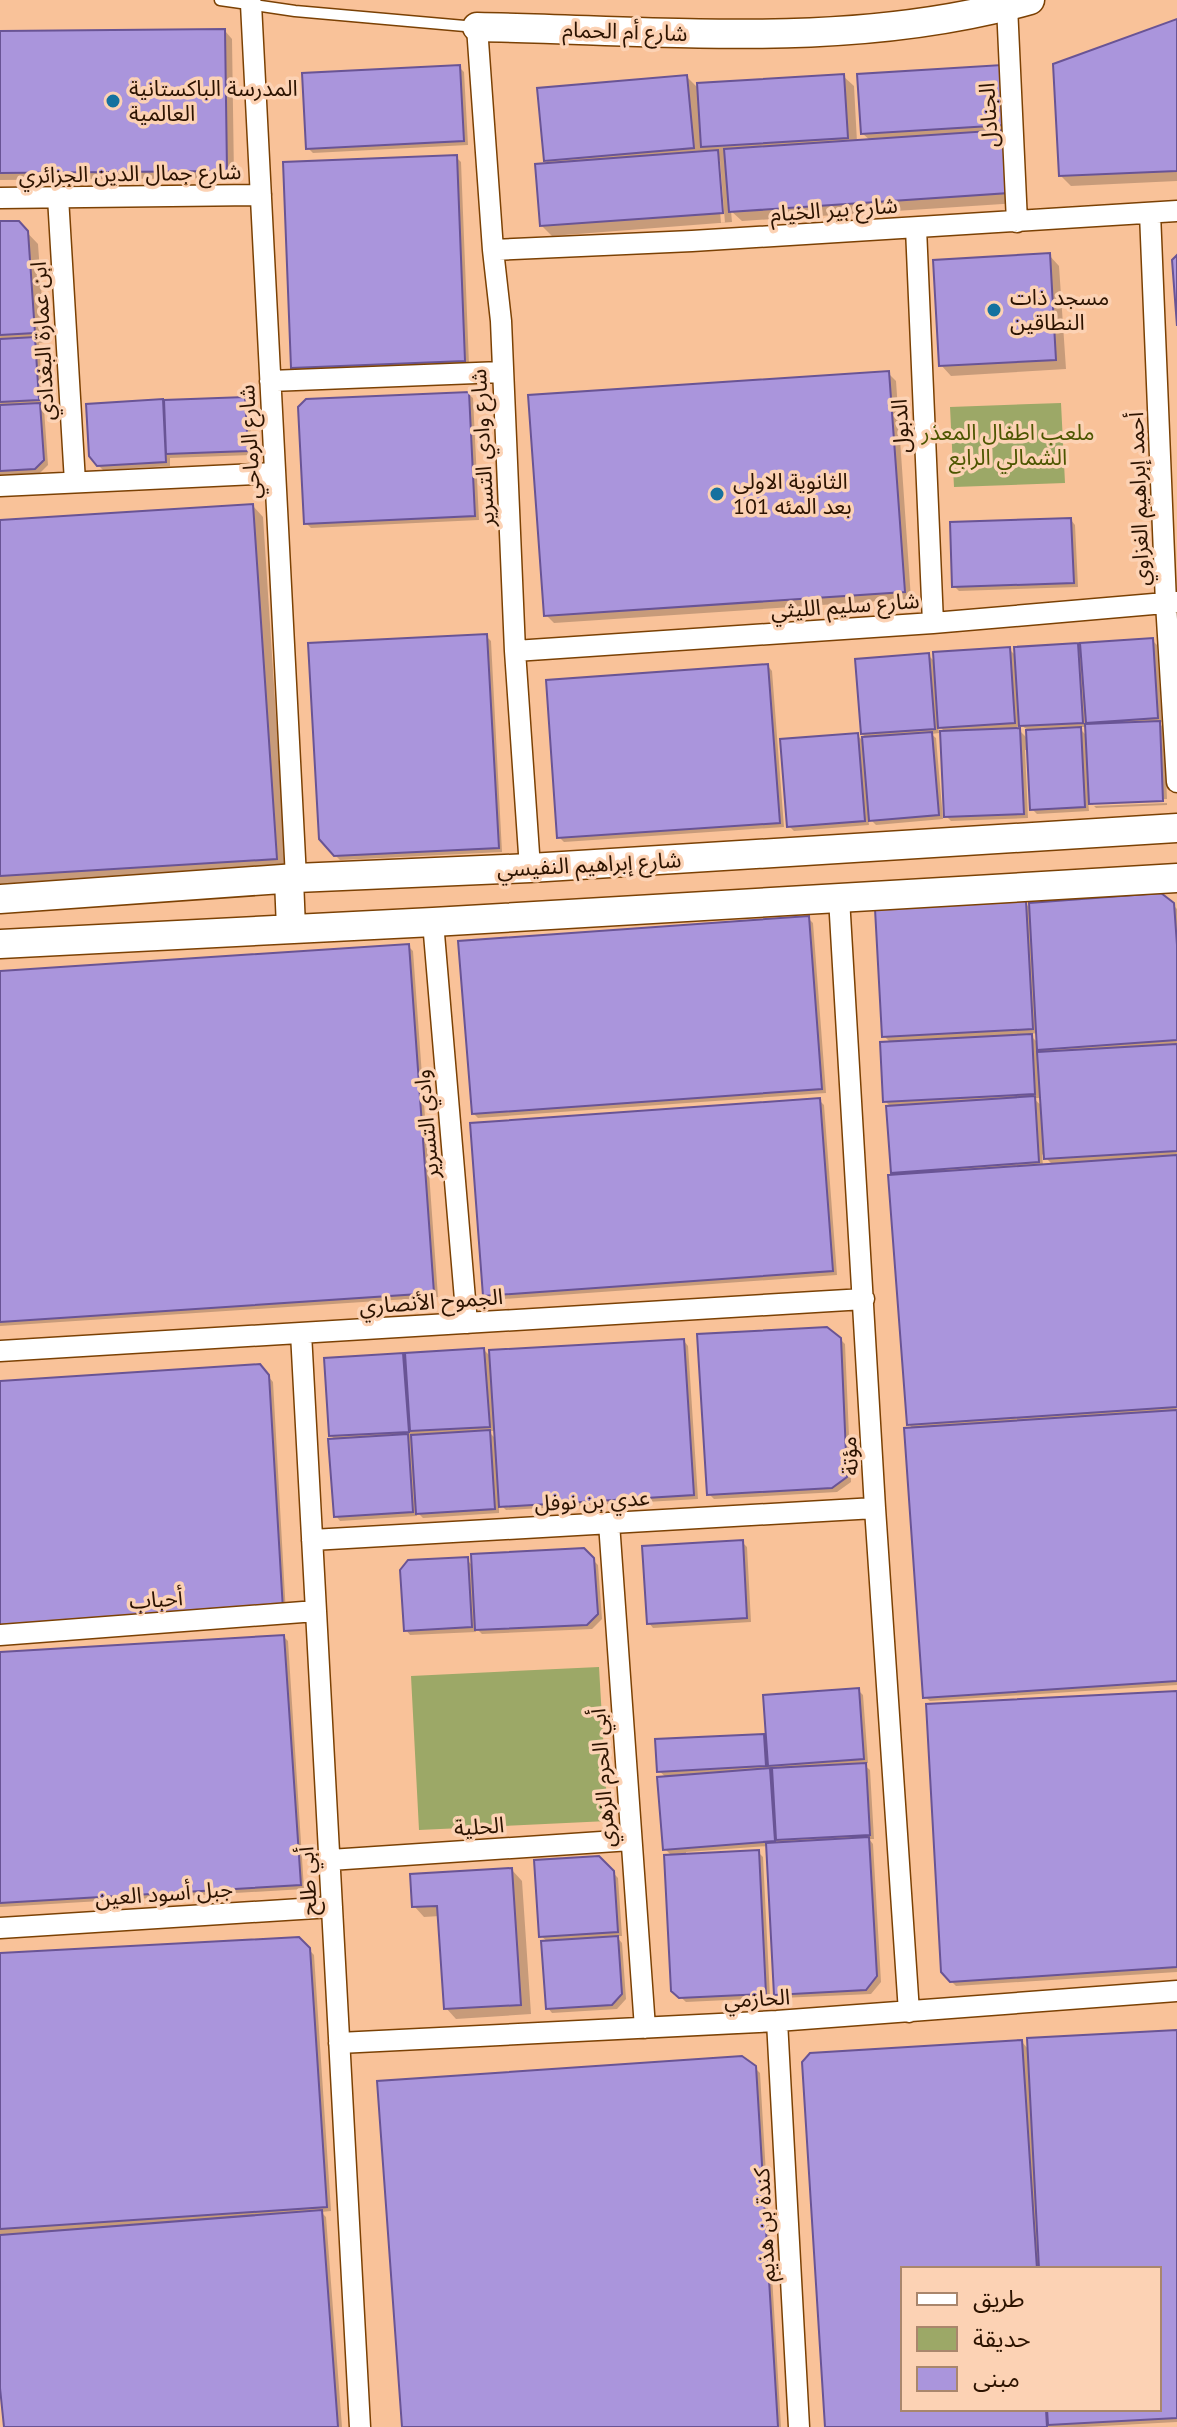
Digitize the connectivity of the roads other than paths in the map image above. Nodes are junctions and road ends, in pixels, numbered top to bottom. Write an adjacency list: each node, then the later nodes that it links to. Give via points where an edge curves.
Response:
1 (220, 0): 3 (lane, شارع أم الحمام)
2 (1018, 3): 4 (street, شارع أم الحمام, via 899,27 747,34); 10 (street, الجنادل)
3 (251, 4): 4 (lane, شارع أم الحمام, via 295,11); 5 (street, شارع الرماحي)
4 (485, 18): 12 (street, شارع وادي التسرير)
5 (261, 195): 6 (street, شارع جمال الدين الجزائري); 14 (street, شارع الرماحي)
6 (58, 197): 7 (street, شارع جمال الدين الجزائري); 16 (street, ابن عمارة البغدادي)
7 (0, 198)
8 (1177, 211): 9 (street, شارع بير الخيام)
9 (1150, 213): 10 (street, شارع بير الخيام); 18 (street, أحمد إبراهيم الغزاوي)
10 (1017, 222): 11 (street, شارع بير الخيام)
11 (916, 228): 12 (street, شارع بير الخيام); 19 (street, الدبول)
12 (493, 250): 13 (street, شارع وادي التسرير)
13 (502, 372): 14 (street); 20 (street, شارع وادي التسرير)
14 (270, 381): 15 (street, شارع الرماحي)
15 (275, 473): 16 (street); 24 (street, شارع الرماحي)
16 (75, 482): 17 (street)
17 (0, 486)
18 (1172, 602): 19 (street, شارع سليم الليثي); 21 (street, أحمد إبراهيم الغزاوي)
19 (933, 623): 20 (street, شارع سليم الليثي)
20 (515, 651): 23 (street, شارع وادي التسرير)
21 (1177, 782)
22 (1177, 828): 23 (street, شارع إبراهيم النفيسي)
23 (530, 868): 24 (street, شارع إبراهيم النفيسي)
24 (293, 878): 27 (street, شارع إبراهيم النفيسي); 29 (street)
25 (1177, 878): 26 (street)
26 (839, 898): 28 (street); 31 (street, مؤتة)
27 (0, 899)
28 (433, 922): 29 (street); 32 (street, وادي التسرير)
29 (291, 929): 30 (street)
30 (0, 944)
31 (864, 1299): 32 (street, الجموح الأنصاري); 35 (street, مؤتة)
32 (467, 1323): 33 (street, الجموح الأنصاري)
33 (301, 1333): 34 (street, الجموح الأنصاري); 37 (street, أبي طلح)
34 (0, 1351)
35 (875, 1508): 36 (street, عدي بن نوفل); 45 (street, مؤتة)
36 (609, 1523): 37 (street, عدي بن نوفل); 40 (street, أبي الحرم الزهري)
37 (312, 1540): 38 (street, أبي طلح)
38 (316, 1611): 39 (street, أحباب); 41 (street, أبي طلح)
39 (0, 1635)
40 (631, 1840): 41 (street, الحلية); 47 (street, أبي الحرم الزهري)
41 (330, 1860): 42 (street, أبي طلح)
42 (332, 1907): 43 (street, جبل أسود العين); 48 (street, أبي طلح)
43 (0, 1928)
44 (1177, 1991): 45 (street, الحازمي)
45 (909, 2012): 46 (street, الحازمي)
46 (777, 2021): 47 (street, الحازمي); 50 (street, كندة بن هذيم)
47 (645, 2028): 48 (street, الحازمي)
48 (339, 2043): 49 (street, أبي طلح)
49 (360, 2427)
50 (799, 2427)

